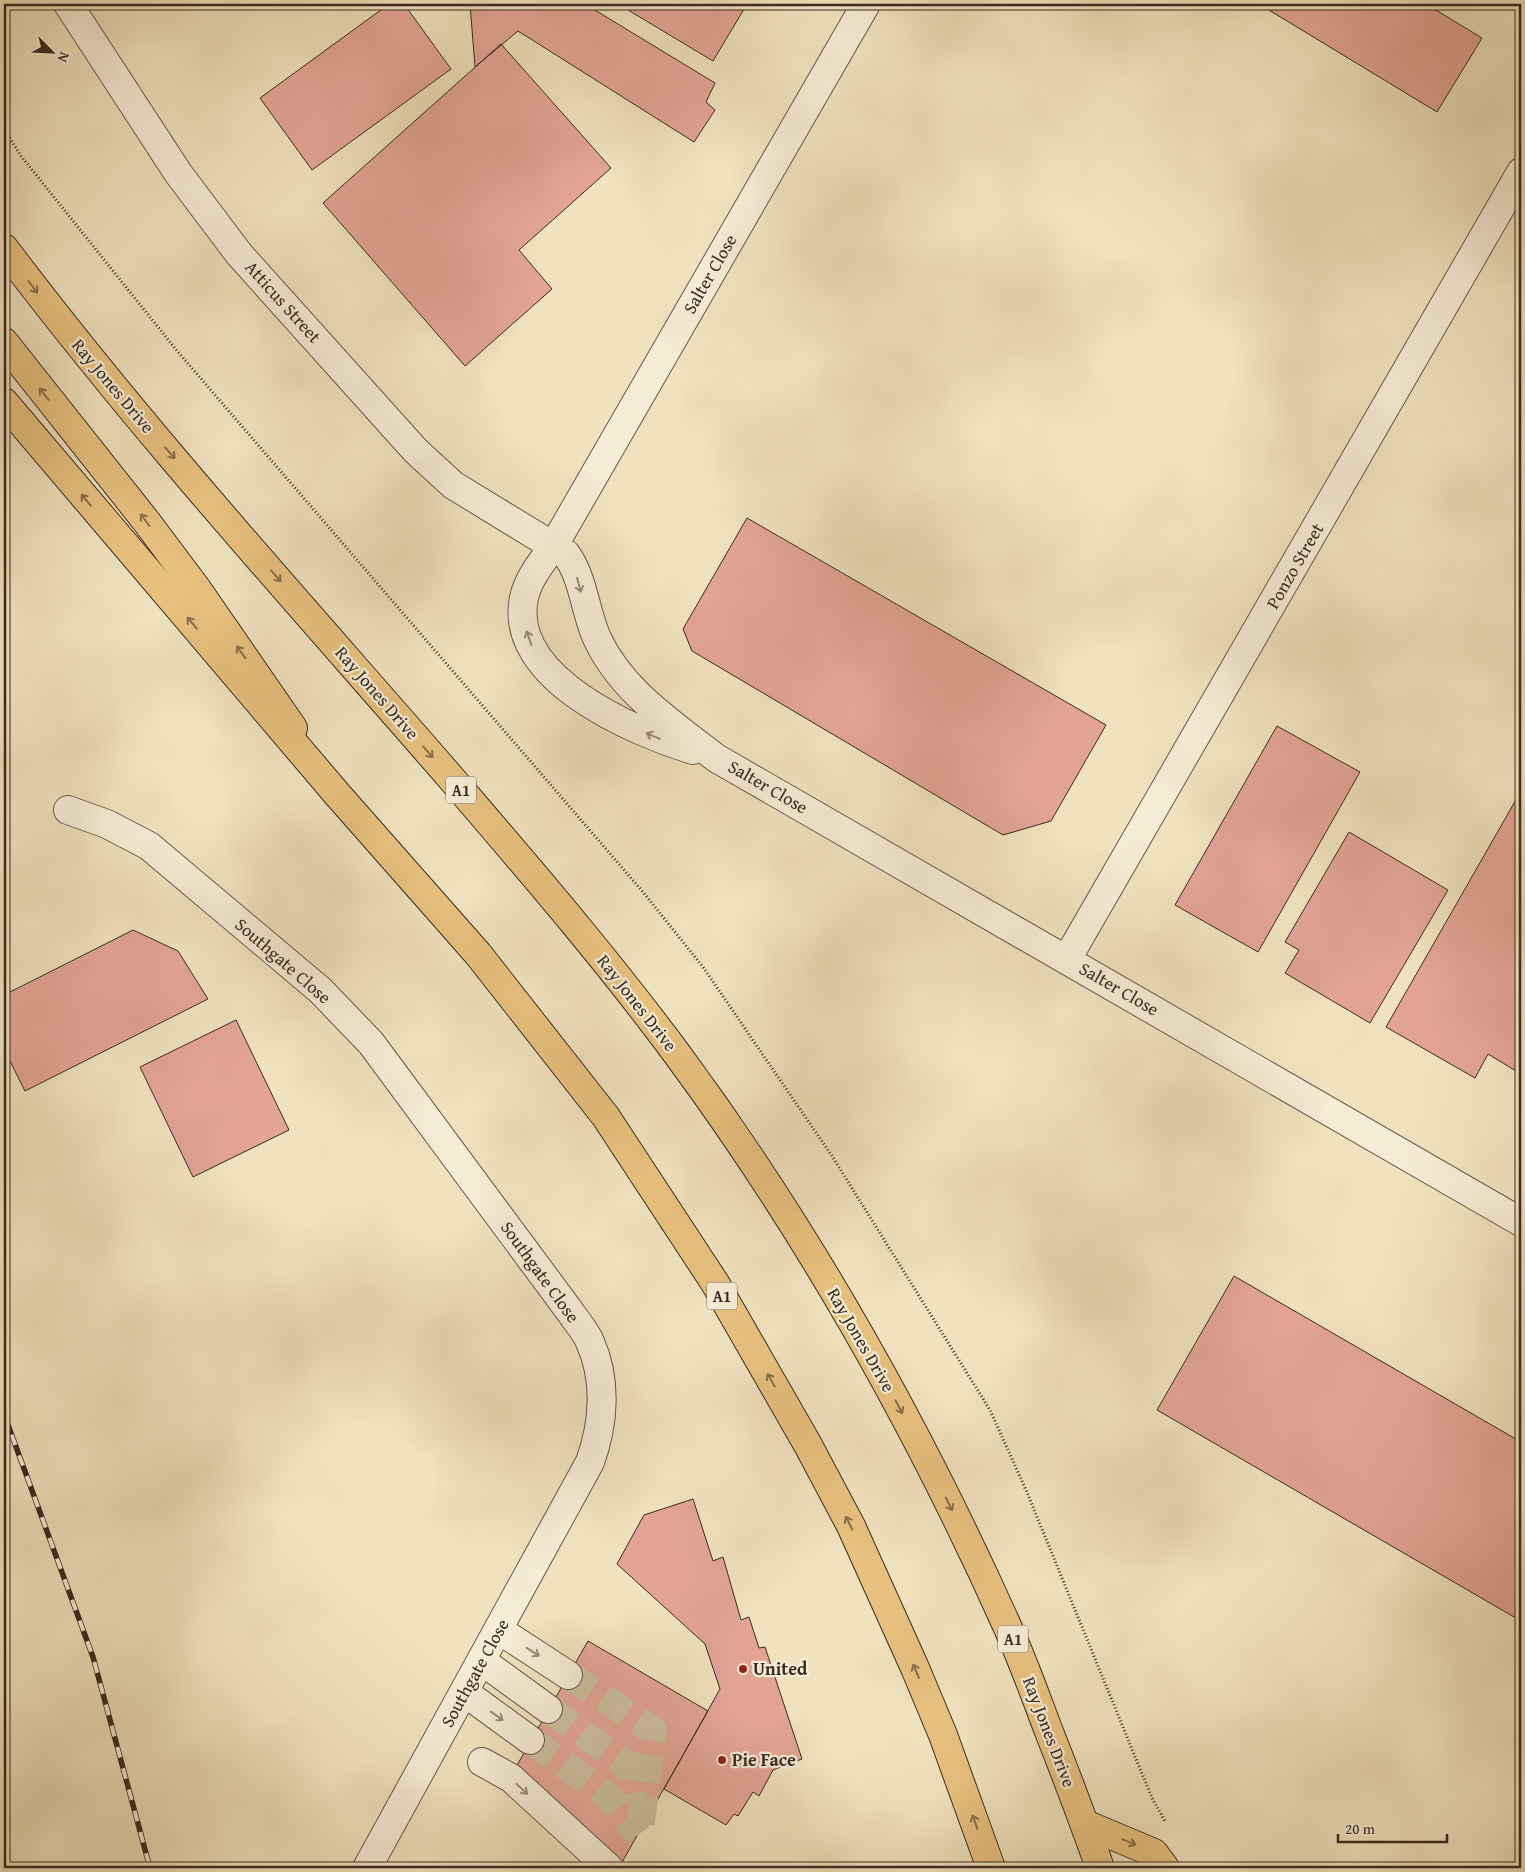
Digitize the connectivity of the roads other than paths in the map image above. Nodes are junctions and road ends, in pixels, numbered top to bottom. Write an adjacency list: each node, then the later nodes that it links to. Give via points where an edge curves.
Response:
1 (68, 4): 7 (street, Atticus Street, via 178,173 239,254 409,444 453,485)
2 (866, 4): 7 (street, Salter Close)
3 (1521, 172): 11 (street, Ponzo Street)
4 (4, 248): 20 (main road, Ray Jones Drive / A1, one-way to 20, via 125,401 533,874 678,1054 736,1138 832,1289 927,1460 1010,1632)
5 (4, 342): 9 (main road, one-way to 5, via 197,589)
6 (4, 402): 9 (main road, A1, one-way to 6)
7 (554, 545): 8 (street, Salter Close, one-way to 8, via 571,561 591,624 610,662 642,698); 8 (street, Salter Close, one-way to 7, via 656,737 613,716 569,689 544,666 527,634 524,600 533,576)
8 (716, 758): 11 (street, Salter Close)
9 (337, 794): 23 (main road, A1, one-way to 9, via 916,1668 851,1526 715,1283 606,1117 538,1029 478,954)
10 (68, 810): 13 (street, Southgate Close, via 108,824 149,846 320,990 371,1043 590,1341 602,1388 599,1438 573,1497)
11 (1067, 960): 12 (street, Salter Close)
12 (1521, 1222)
13 (499, 1630): 14 (street, Southgate Close); 15 (street, one-way to 15)
14 (482, 1661): 16 (street, Southgate Close); 17 (street)
15 (568, 1675)
16 (464, 1692): 18 (street, one-way to 18); 21 (street, Southgate Close)
17 (548, 1709)
18 (530, 1740)
19 (482, 1762): 22 (street, one-way to 22, via 511,1778)
20 (1085, 1824): 24 (main road, Ray Jones Drive / A1); 25 (main road, one-way to 25, via 1154,1853)
21 (367, 1867)
22 (608, 1868)
23 (991, 1868)
24 (1100, 1868)
25 (1165, 1868)

